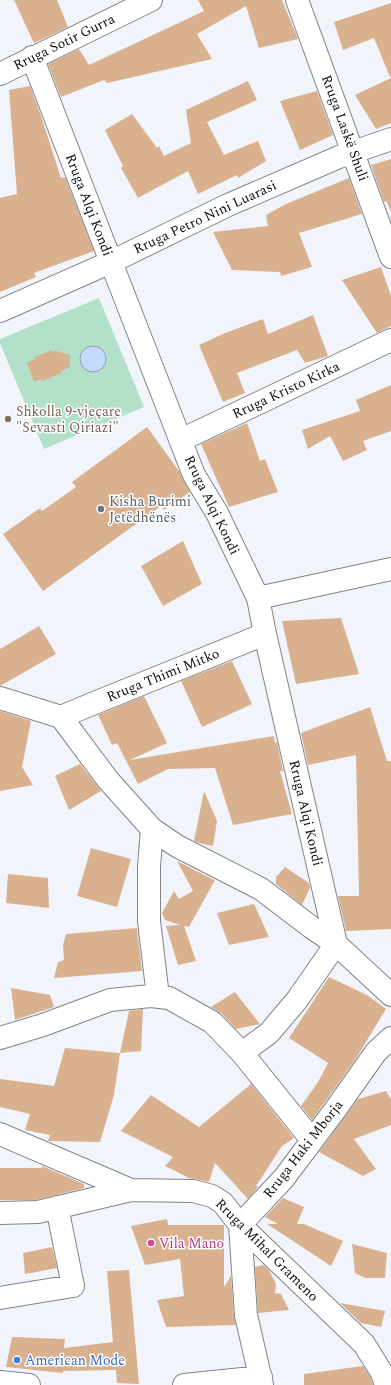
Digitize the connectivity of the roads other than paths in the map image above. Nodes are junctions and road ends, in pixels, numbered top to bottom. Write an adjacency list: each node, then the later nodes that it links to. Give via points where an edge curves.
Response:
1 (150, 0): 3 (street, Rruga Sotir Gurra)
2 (298, 0): 6 (street, Rruga Laskë Shuli)
3 (32, 57): 4 (street, Rruga Sotir Gurra); 8 (street, Rruga Alqi Kondi)
4 (0, 74)
5 (391, 139): 6 (street, Rruga Petro Nini Luarasi)
6 (354, 152): 7 (street, Rruga Laskë Shuli); 8 (street, Rruga Petro Nini Luarasi, via 228,204)
7 (391, 257)
8 (111, 262): 9 (street, Rruga Petro Nini Luarasi); 11 (street, Rruga Alqi Kondi)
9 (0, 311)
10 (391, 340): 11 (street, Rruga Kristo Kirka)
11 (181, 440): 13 (street, Rruga Alqi Kondi, via 194,475 217,513)
12 (391, 569): 13 (street)
13 (258, 598): 14 (street, Rruga Alqi Kondi)
14 (265, 634): 16 (street, Rruga Thimi Mitko); 18 (street, Rruga Alqi Kondi)
15 (0, 698): 16 (street)
16 (61, 717): 17 (street, via 108,780)
17 (152, 829): 18 (street, via 177,846 261,889); 20 (street, via 149,921)
18 (336, 944): 19 (street); 23 (street, via 297,1000 269,1033)
19 (391, 995)
20 (158, 997): 21 (street, via 110,1000); 23 (street, via 169,998 212,1022)
21 (0, 1038)
22 (391, 1038): 25 (street, Rruga Haki Mborja, via 376,1052)
23 (242, 1053): 25 (street)
24 (0, 1134): 26 (street, Rruga Mihal Grameno)
25 (312, 1140): 29 (street, Rruga Haki Mborja, via 284,1178)
26 (131, 1190): 27 (street); 29 (street, Rruga Mihal Grameno, via 193,1191 212,1196 223,1203)
27 (57, 1207): 28 (street, via 38,1212); 30 (street, via 73,1286)
28 (0, 1213)
29 (240, 1225): 31 (street, via 246,1316); 35 (street, Rruga Mihal Grameno, via 364,1344 382,1373)
30 (0, 1298)
31 (262, 1381): 34 (street)
32 (0, 1382): 33 (street)
33 (28, 1385)
34 (184, 1385)
35 (386, 1385)

